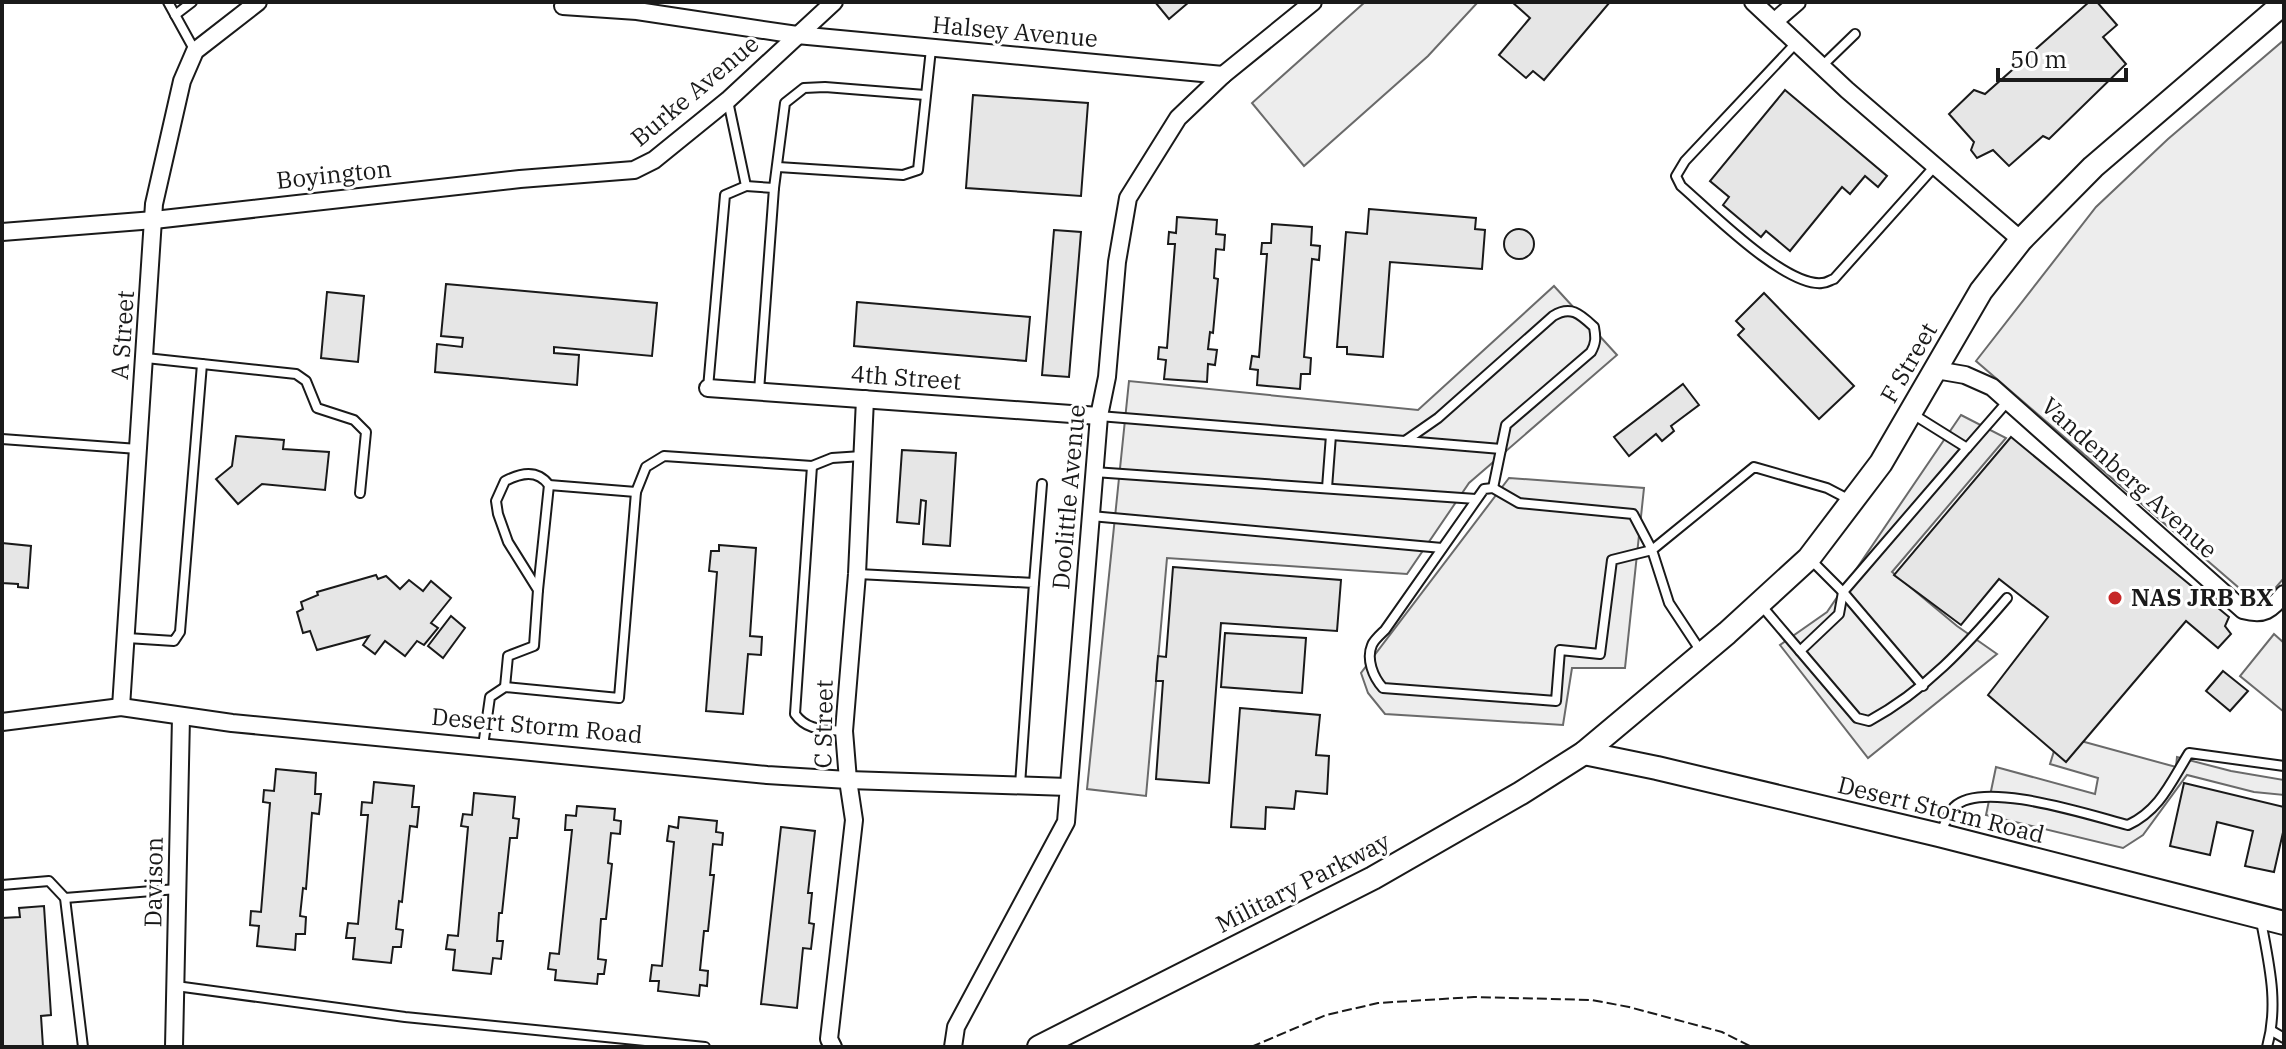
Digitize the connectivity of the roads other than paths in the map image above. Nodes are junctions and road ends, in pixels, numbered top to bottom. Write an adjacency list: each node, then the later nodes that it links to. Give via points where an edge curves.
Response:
1 (168, 2): 10 (lane)
2 (192, 2): 10 (lane)
3 (258, 2): 16 (street)
4 (834, 2): 13 (street, Burke Avenue)
5 (1313, 2): 18 (street, Doolittle Avenue)
6 (1753, 2): 11 (street)
7 (1797, 2): 11 (street)
8 (2284, 3): 28 (street, F Street, via 2093,167)
9 (563, 6): 13 (street, Halsey Avenue, via 637,11)
10 (175, 15): 16 (lane)
11 (1775, 21): 14 (street)
12 (1855, 34): 17 (lane)
13 (797, 35): 15 (street, Halsey Avenue); 20 (street, Burke Avenue)
14 (1797, 42): 17 (street); 21 (lane, via 1676,176 1744,243 1807,280 1834,279)
15 (931, 49): 18 (street, Halsey Avenue); 19 (lane)
16 (195, 51): 26 (street, A Street, via 165,149)
17 (1822, 66): 21 (street)
18 (1223, 75): 37 (street, Doolittle Avenue, via 1178,118 1128,198)
19 (925, 95): 22 (lane, via 804,88 785,103); 22 (lane, via 918,170 903,175)
20 (728, 100): 23 (street, Burke Avenue, via 634,170); 24 (lane)
21 (1935, 166): 28 (street)
22 (778, 167): 25 (lane)
23 (520, 179): 26 (street, Boyington)
24 (746, 186): 25 (lane); 32 (lane, via 725,195)
25 (774, 188): 33 (lane)
26 (154, 220): 27 (street, Boyington); 29 (street, A Street)
27 (2, 232)
28 (2021, 240): 31 (street, F Street, via 1981,291)
29 (146, 358): 30 (lane); 42 (street, A Street)
30 (202, 364): 52 (lane, via 296,374 306,381 317,408 354,420 366,432); 66 (lane, via 180,632 174,641)
31 (1936, 370): 35 (street, Vandenberg Avenue, via 1980,381); 36 (street, F Street)
32 (708, 388): 33 (street, 4th Street)
33 (759, 391): 34 (street, 4th Street)
34 (865, 399): 37 (street, 4th Street); 44 (street, C Street)
35 (2008, 401): 41 (lane); 63 (street, Vandenberg Avenue, via 2243,610 2257,614)
36 (1910, 413): 41 (lane); 54 (street, F Street)
37 (1099, 416): 38 (lane); 46 (street, Doolittle Avenue)
38 (1331, 435): 40 (lane); 49 (lane)
39 (2, 439): 42 (lane)
40 (1405, 441): 43 (lane); 43 (lane, via 1553,316 1563,309 1575,311 1594,327 1597,340 1591,352 1506,425)
41 (1967, 448): 62 (lane)
42 (138, 449): 66 (street, A Street)
43 (1501, 449): 50 (lane)
44 (862, 456): 45 (lane); 59 (street, C Street)
45 (812, 466): 51 (lane, via 664,456 646,467); 74 (lane, via 795,714 810,728)
46 (1094, 472): 49 (lane); 55 (street, Doolittle Avenue)
47 (1042, 484): 60 (lane)
48 (549, 485): 51 (lane); 61 (lane); 61 (lane, via 544,478 524,473 505,481 496,501 508,542)
49 (1327, 488): 53 (lane)
50 (1493, 488): 53 (lane, via 1484,489); 57 (lane, via 1519,503 1633,514)
51 (636, 492): 70 (lane, via 619,698)
52 (360, 493)
53 (1476, 499): 56 (lane)
54 (1852, 502): 57 (lane, via 1827,488 1754,467); 58 (street, F Street)
55 (1090, 516): 56 (lane); 80 (street, Doolittle Avenue)
56 (1442, 548): 57 (lane, via 1372,645 1372,669 1383,688 1556,701 1560,650 1600,654 1612,560)
57 (1652, 550): 68 (lane, via 1669,603)
58 (1809, 558): 62 (lane); 65 (street, F Street)
59 (857, 574): 60 (lane); 74 (street, C Street)
60 (1034, 583): 79 (lane)
61 (538, 590): 70 (lane, via 534,646 508,656)
62 (1843, 592): 67 (lane, via 1839,614); 69 (lane)
63 (2284, 594)
64 (2007, 598): 69 (lane)
65 (1759, 603): 67 (lane); 68 (street, F Street)
66 (127, 638): 71 (street, A Street)
67 (1800, 651): 69 (lane, via 1857,718 1869,721)
68 (1702, 654): 76 (street, F Street)
69 (1923, 686)
70 (505, 687): 75 (lane, via 490,697)
71 (121, 707): 72 (street, Desert Storm Road); 73 (street, Desert Storm Road)
72 (181, 717): 75 (street, Desert Storm Road); 83 (street, Davison)
73 (2, 722)
74 (844, 731): 78 (street, C Street)
75 (483, 746): 78 (street, Desert Storm Road)
76 (1584, 753): 81 (street, Desert Storm Road); 96 (street, Military Parkway, via 1373,878)
77 (2284, 766): 81 (lane, via 2189,753 2146,817 2128,825 2002,796 1977,796 1955,807)
78 (848, 780): 79 (street, Desert Storm Road); 94 (street, C Street, via 854,820 829,1039)
79 (1020, 785): 80 (street, Desert Storm Road)
80 (1068, 787): 95 (street, Doolittle Avenue, via 1066,822 956,1027)
81 (1939, 835): 85 (street, Desert Storm Road)
82 (2, 885): 84 (lane, via 49,881)
83 (178, 889): 84 (lane); 87 (street, Davison)
84 (65, 898): 91 (lane)
85 (2260, 916): 86 (street, Desert Storm Road); 88 (lane)
86 (2284, 923)
87 (175, 986): 92 (street, Davison); 93 (lane, via 405,1017)
88 (2279, 993): 89 (lane)
89 (2272, 1031): 90 (lane); 97 (lane)
90 (2284, 1038)
91 (83, 1047)
92 (174, 1047)
93 (705, 1047)
94 (833, 1047)
95 (953, 1047)
96 (1039, 1047)
97 (2267, 1047)

